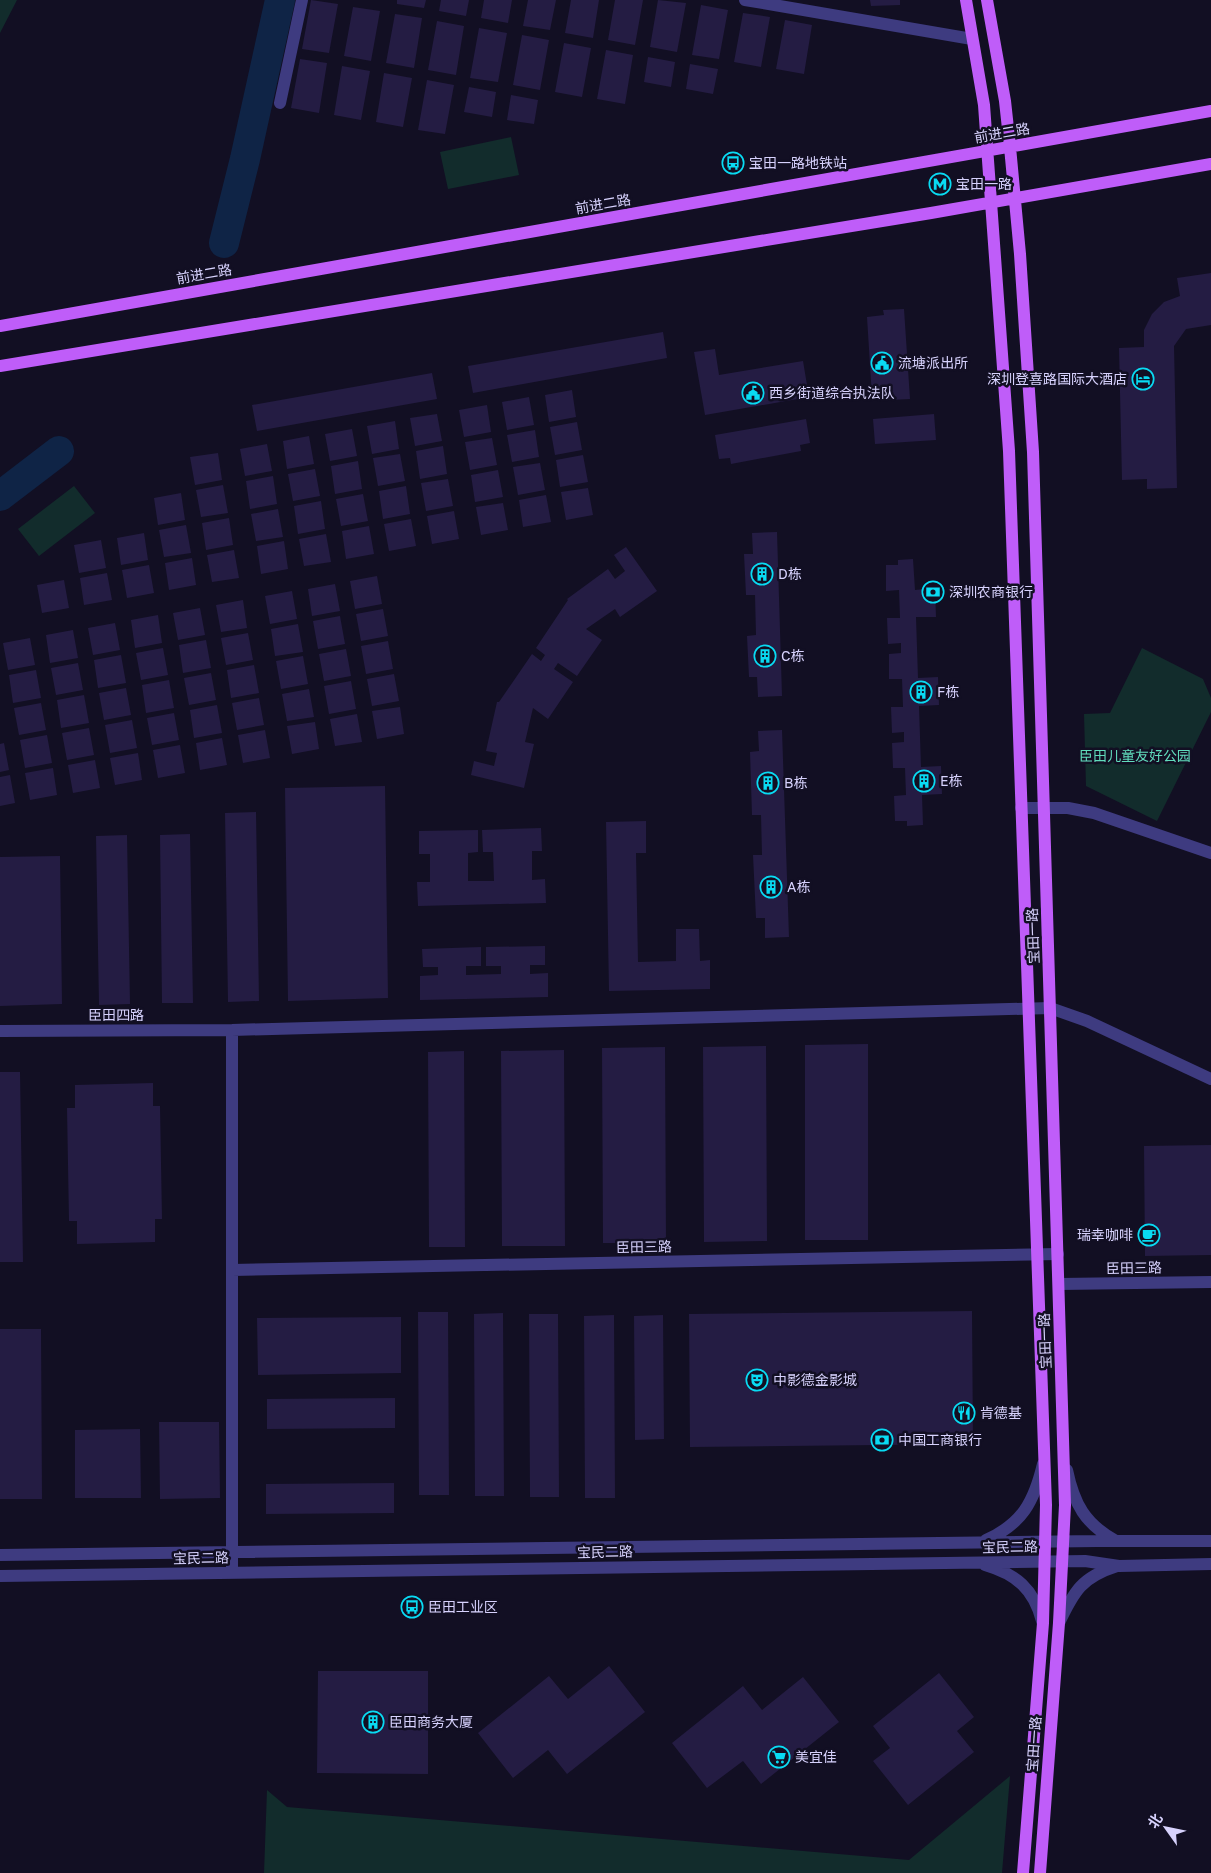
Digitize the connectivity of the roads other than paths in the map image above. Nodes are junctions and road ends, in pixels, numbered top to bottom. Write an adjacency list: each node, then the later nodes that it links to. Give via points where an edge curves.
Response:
1 (302, 0): 6 (street)
2 (745, 0): 5 (street)
3 (966, 0): 5 (main road, 宝田一路)
4 (987, 0): 8 (main road, 宝田一路)
5 (972, 39): 9 (main road, 宝田一路, via 984,105)
6 (280, 103)
7 (1211, 111): 8 (main road, 前进二路)
8 (1010, 147): 9 (main road, 前进二路); 11 (main road, 宝田一路)
9 (988, 151): 12 (main road, 宝田一路); 13 (main road, 前进二路)
10 (1211, 164): 11 (main road)
11 (1014, 199): 12 (main road); 16 (main road, 宝田一路, via 1033,452)
12 (991, 203): 14 (main road); 15 (main road, 宝田一路, via 1009,451)
13 (0, 326)
14 (0, 366)
15 (1022, 808): 16 (street); 18 (main road, 宝田一路)
16 (1044, 808): 17 (street, via 1094,813); 19 (main road, 宝田一路)
17 (1211, 853)
18 (1028, 1008): 19 (street, 臣田四路); 20 (street, 臣田四路); 23 (main road, 宝田一路)
19 (1050, 1008): 22 (street, 臣田四路, via 1087,1021); 24 (main road, 宝田一路)
20 (232, 1030): 21 (street, 臣田四路); 25 (street)
21 (0, 1031)
22 (1211, 1079)
23 (1037, 1254): 24 (street, 臣田三路); 25 (street, 臣田三路); 29 (main road, 宝田一路)
24 (1058, 1254): 27 (main road, 宝田一路)
25 (232, 1270): 36 (street)
26 (1211, 1282): 27 (street, 臣田三路)
27 (1058, 1284): 28 (main road, 宝田一路)
28 (1064, 1456): 31 (main road, 宝田一路, via 1066,1504); 34 (street, via 1069,1480 1086,1519)
29 (1044, 1457): 30 (main road, 宝田一路); 33 (street, via 1033,1498 1021,1518 1008,1529)
30 (1045, 1541): 31 (street, 宝民二路); 33 (street, 宝民二路); 38 (main road, 宝田一路)
31 (1063, 1541): 34 (street, 宝民二路); 39 (main road, 宝田一路)
32 (1211, 1541): 34 (street, 宝民二路)
33 (980, 1542): 35 (street, 宝民二路)
34 (1118, 1542)
35 (858, 1544): 36 (street, 宝民二路); 41 (street)
36 (232, 1552): 37 (street, 宝民二路); 44 (street)
37 (0, 1555)
38 (1045, 1561): 39 (street, 宝民二路); 40 (street, 宝民二路); 46 (main road, 宝田一路)
39 (1062, 1561): 43 (street, 宝民二路); 47 (main road, 宝田一路)
40 (978, 1562): 41 (street, 宝民二路); 46 (street, via 1020,1581 1038,1605)
41 (859, 1564): 44 (street, 宝民二路)
42 (1211, 1564): 43 (street, 宝民二路)
43 (1119, 1566): 47 (street, via 1084,1582)
44 (232, 1572): 45 (street, 宝民二路)
45 (0, 1576)
46 (1043, 1623): 48 (main road, 宝田一路)
47 (1059, 1623): 49 (main road, 宝田一路)
48 (1023, 1873)
49 (1040, 1873)

